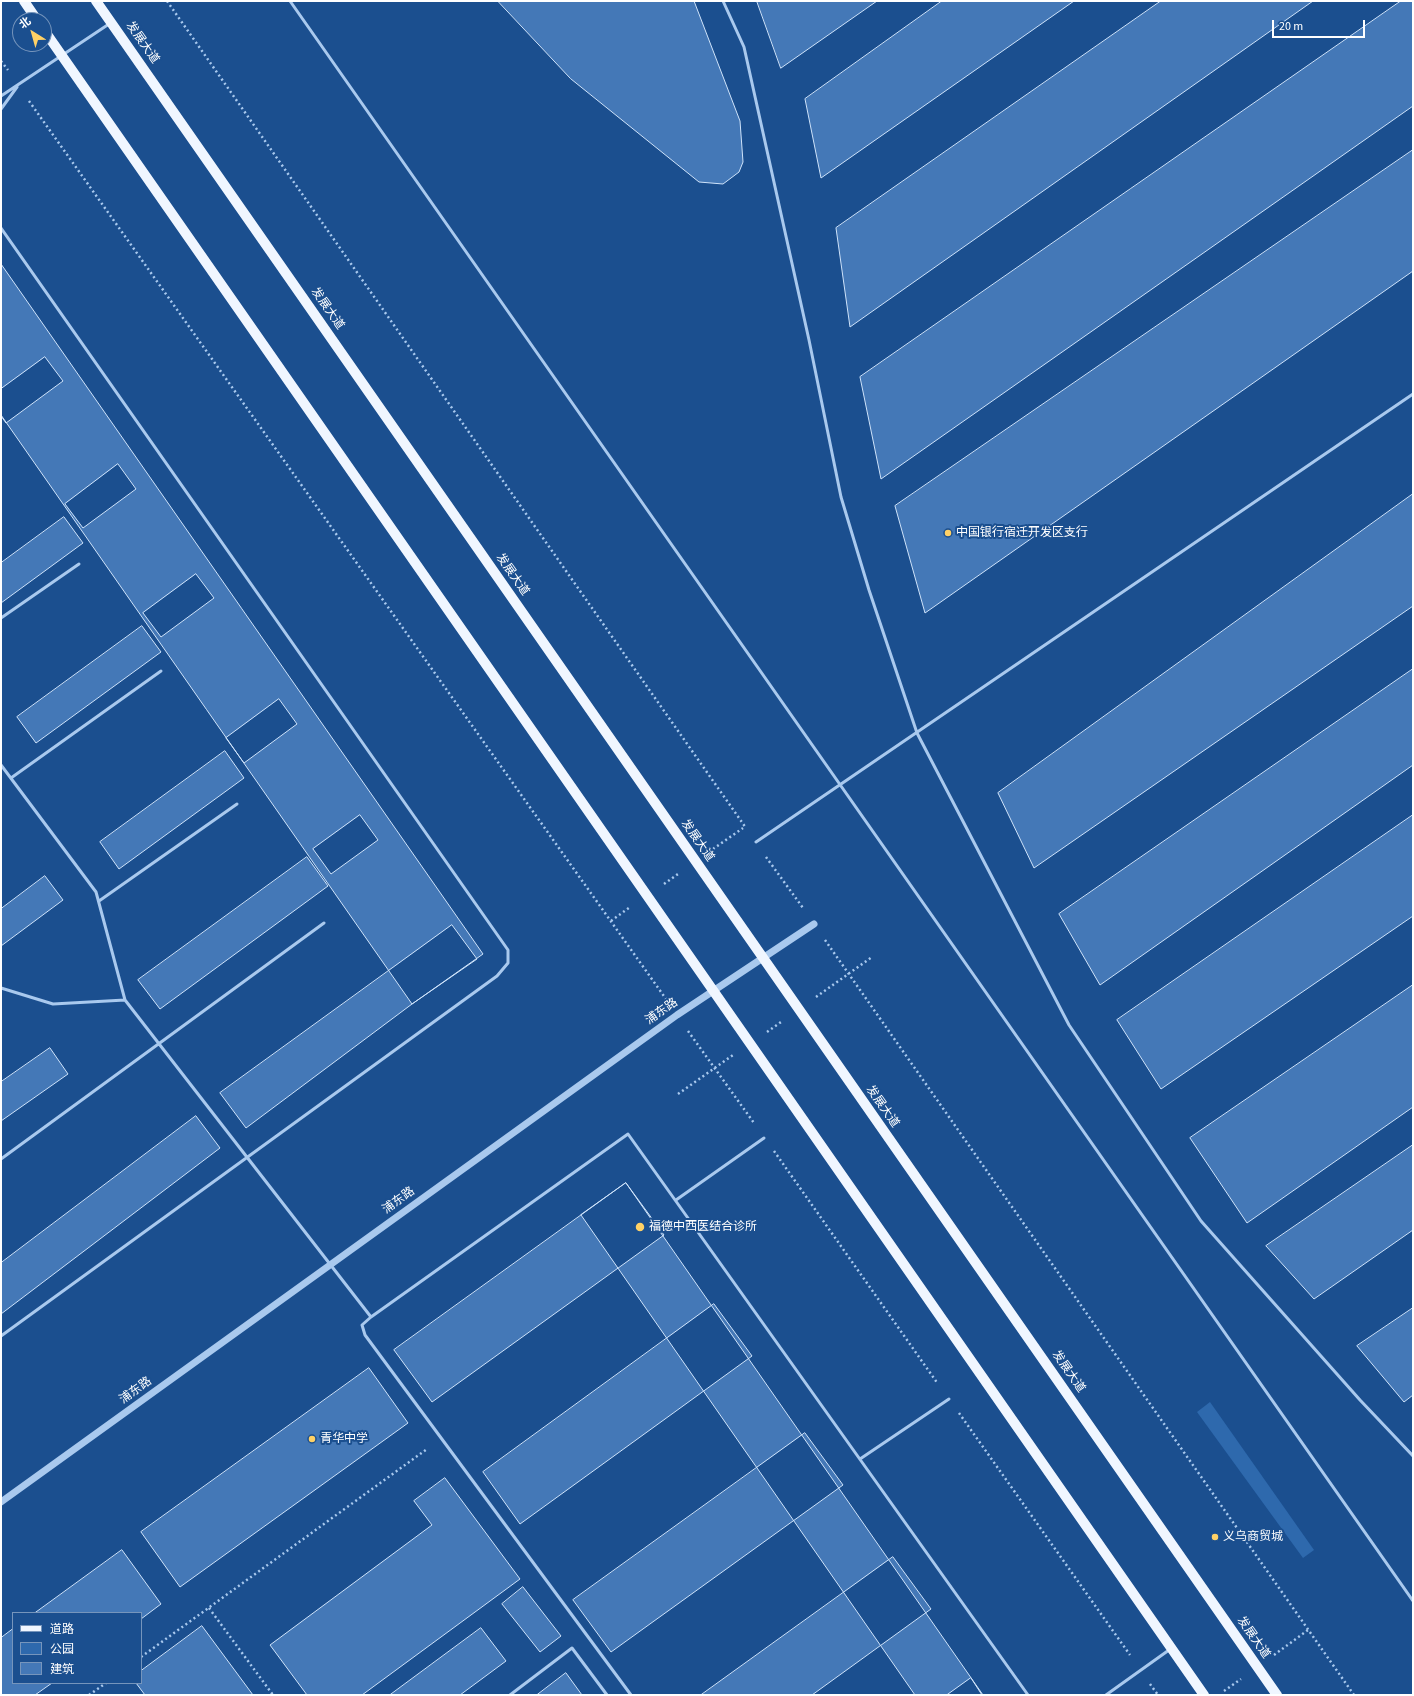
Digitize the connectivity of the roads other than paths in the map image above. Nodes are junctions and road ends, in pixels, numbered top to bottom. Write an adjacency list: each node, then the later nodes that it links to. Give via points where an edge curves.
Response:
1 (24, 1): 5 (main road)
2 (96, 1): 6 (main road, 发展大道)
3 (290, 1): 20 (lane)
4 (723, 1): 17 (lane, via 744,47 841,497)
5 (32, 12)
6 (112, 22): 8 (lane); 26 (main road, 发展大道)
7 (52, 41): 8 (main road)
8 (63, 56): 9 (lane); 28 (main road)
9 (19, 86): 10 (lane); 11 (lane)
10 (1, 96)
11 (1, 109)
12 (1, 228): 32 (lane, via 508,950 508,963 497,976)
13 (1413, 394): 17 (lane)
14 (79, 564): 15 (lane)
15 (1, 618)
16 (160, 671): 19 (lane)
17 (917, 733): 20 (lane); 39 (lane, via 1069,1025 1202,1221 1360,1400)
18 (1, 765): 19 (lane)
19 (11, 778): 23 (lane, via 96,892)
20 (841, 786): 22 (lane); 42 (lane)
21 (237, 804): 23 (lane)
22 (756, 842)
23 (99, 901): 29 (lane)
24 (324, 923): 30 (lane)
25 (814, 924): 26 (street, 浦东路)
26 (762, 957): 28 (street, 浦东路); 50 (main road, 发展大道)
27 (1, 988): 29 (lane, via 53,1004)
28 (714, 990): 35 (street, 浦东路); 43 (main road)
29 (125, 1000): 30 (lane)
30 (158, 1043): 32 (lane); 33 (lane)
31 (764, 1138): 34 (lane)
32 (247, 1157): 35 (lane); 37 (lane)
33 (1, 1159)
34 (676, 1200): 36 (lane, via 628,1134); 40 (lane)
35 (330, 1265): 36 (lane); 41 (street, 浦东路)
36 (371, 1317): 46 (lane, via 362,1325 365,1336)
37 (1, 1336)
38 (949, 1399): 40 (lane)
39 (1413, 1456)
40 (860, 1459): 47 (lane)
41 (1, 1502)
42 (1413, 1601)
43 (1171, 1648): 48 (lane); 49 (main road)
44 (510, 1695): 45 (lane, via 572,1648)
45 (607, 1695)
46 (631, 1695)
47 (1028, 1695)
48 (1106, 1695)
49 (1204, 1695)
50 (1277, 1695)

